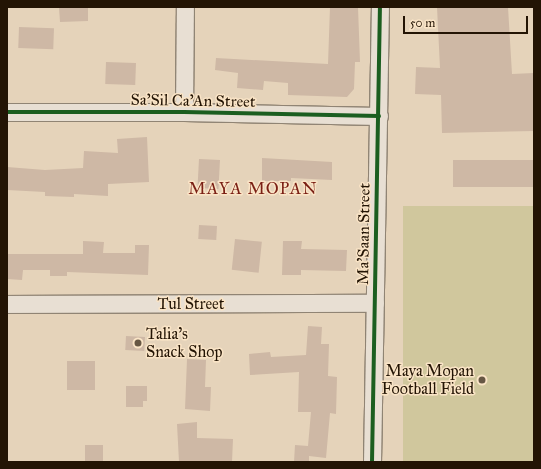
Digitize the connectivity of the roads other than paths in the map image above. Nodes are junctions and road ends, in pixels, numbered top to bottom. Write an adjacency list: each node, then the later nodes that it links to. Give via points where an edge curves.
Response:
1 (185, 7): 4 (street)
2 (380, 7): 5 (street, Ma'Saan Street)
3 (7, 112): 4 (street, Sa'Sil Ca'An Street)
4 (184, 112): 5 (street, Sa'Sil Ca'An Street)
5 (379, 116): 6 (street, Ma'Saan Street)
6 (375, 303): 7 (street, Tul Street); 8 (street, Ma'Saan Street)
7 (7, 304)
8 (372, 462)

